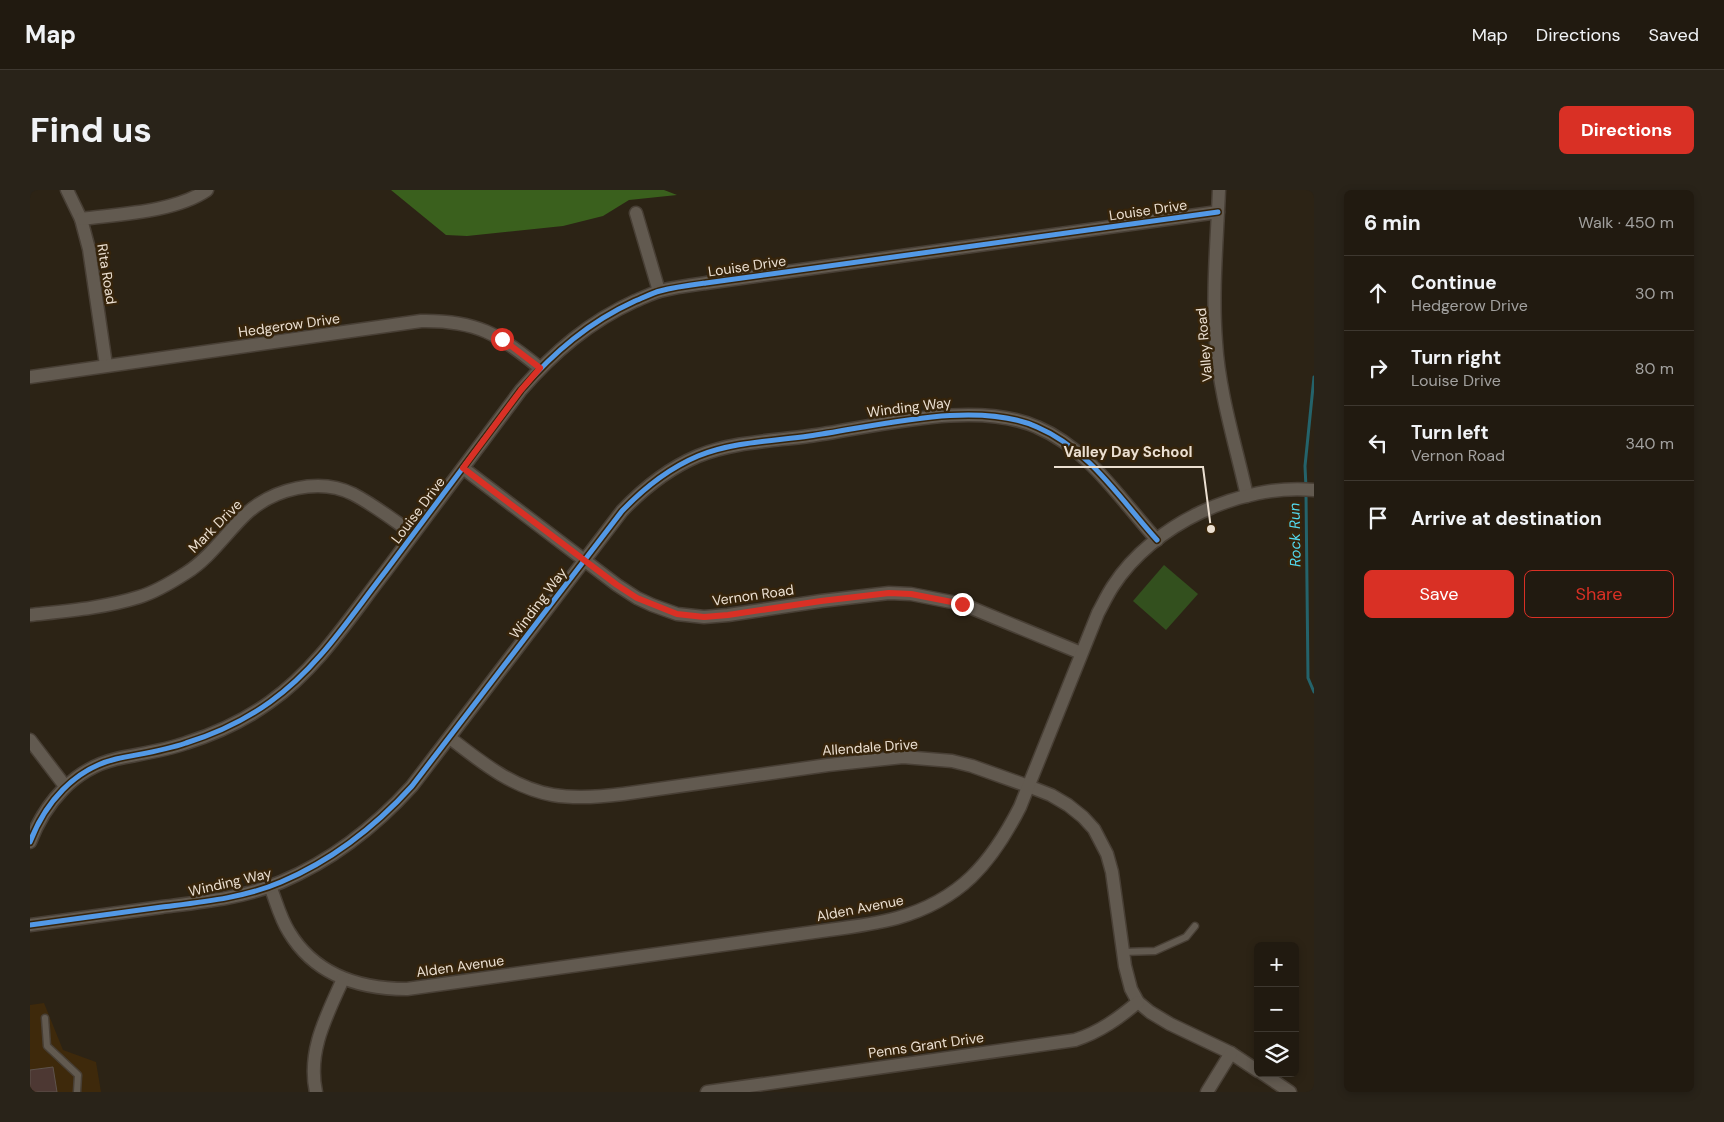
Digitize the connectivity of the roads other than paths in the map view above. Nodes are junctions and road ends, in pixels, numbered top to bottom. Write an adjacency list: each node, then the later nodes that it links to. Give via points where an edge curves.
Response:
1 (67, 190): 6 (street, Rita Road)
2 (207, 190): 6 (street, via 167,207)
3 (1218, 190): 4 (street, Valley Road)
4 (1218, 212): 7 (street, Louise Drive); 13 (street, Valley Road, via 1214,294 1216,343 1220,378)
5 (636, 213): 7 (street)
6 (81, 219): 8 (street, Rita Road, via 89,249)
7 (659, 291): 9 (street, Louise Drive, via 610,313 588,327)
8 (106, 365): 9 (street, Hedgerow Drive, via 445,321 490,332); 10 (street, Hedgerow Drive)
9 (540, 368): 11 (street, Louise Drive)
10 (30, 377)
11 (463, 468): 14 (street, Louise Drive); 16 (street, Vernon Road)
12 (1309, 490): 13 (street, Alden Avenue, via 1272,491)
13 (1247, 496): 15 (street, Alden Avenue, via 1200,513)
14 (413, 534): 17 (street, Mark Drive, via 352,494 315,487 288,490 257,505 196,566 158,589 119,602); 21 (street, Louise Drive, via 319,657 271,701 205,737 103,763)
15 (1157, 540): 16 (street, Winding Way, via 1101,474 1068,443 1018,420 967,415 751,443 698,456 666,472 638,493); 18 (street, Alden Avenue, via 1113,586)
16 (584, 561): 18 (street, Vernon Road, via 637,598 677,614 728,615 889,593 911,594 962,604); 19 (street, Winding Way)
17 (30, 615)
18 (1081, 653): 22 (street, Alden Avenue)
19 (450, 738): 22 (street, Allendale Drive, via 506,778 539,791 572,797 623,794 904,756 952,761); 24 (street, Winding Way, via 412,786 376,824 324,860)
20 (30, 740): 21 (street)
21 (65, 786): 23 (street, Louise Drive, via 44,813)
22 (1028, 786): 27 (street, Allendale Drive, via 1068,805 1098,836 1112,872); 28 (street, Alden Avenue, via 1008,830 984,865 950,895 896,918 408,988 386,989)
23 (30, 842)
24 (270, 886): 25 (street, Winding Way, via 216,900); 28 (street, Alden Avenue, via 297,944 314,961)
25 (30, 924)
26 (1195, 926): 27 (lane, via 1186,937 1155,951)
27 (1123, 952): 29 (street, Allendale Drive, via 1129,984)
28 (343, 979): 35 (street, via 317,1042 313,1068)
29 (1138, 1002): 31 (street, via 1170,1024); 36 (street, Penns Grant Drive, via 1105,1027 1075,1040)
30 (45, 1018): 34 (lane, via 47,1046 78,1075)
31 (1231, 1052): 32 (street); 37 (street)
32 (1254, 1067)
33 (1268, 1077): 38 (street)
34 (77, 1092)
35 (316, 1092)
36 (706, 1092)
37 (1207, 1092)
38 (1290, 1092)

